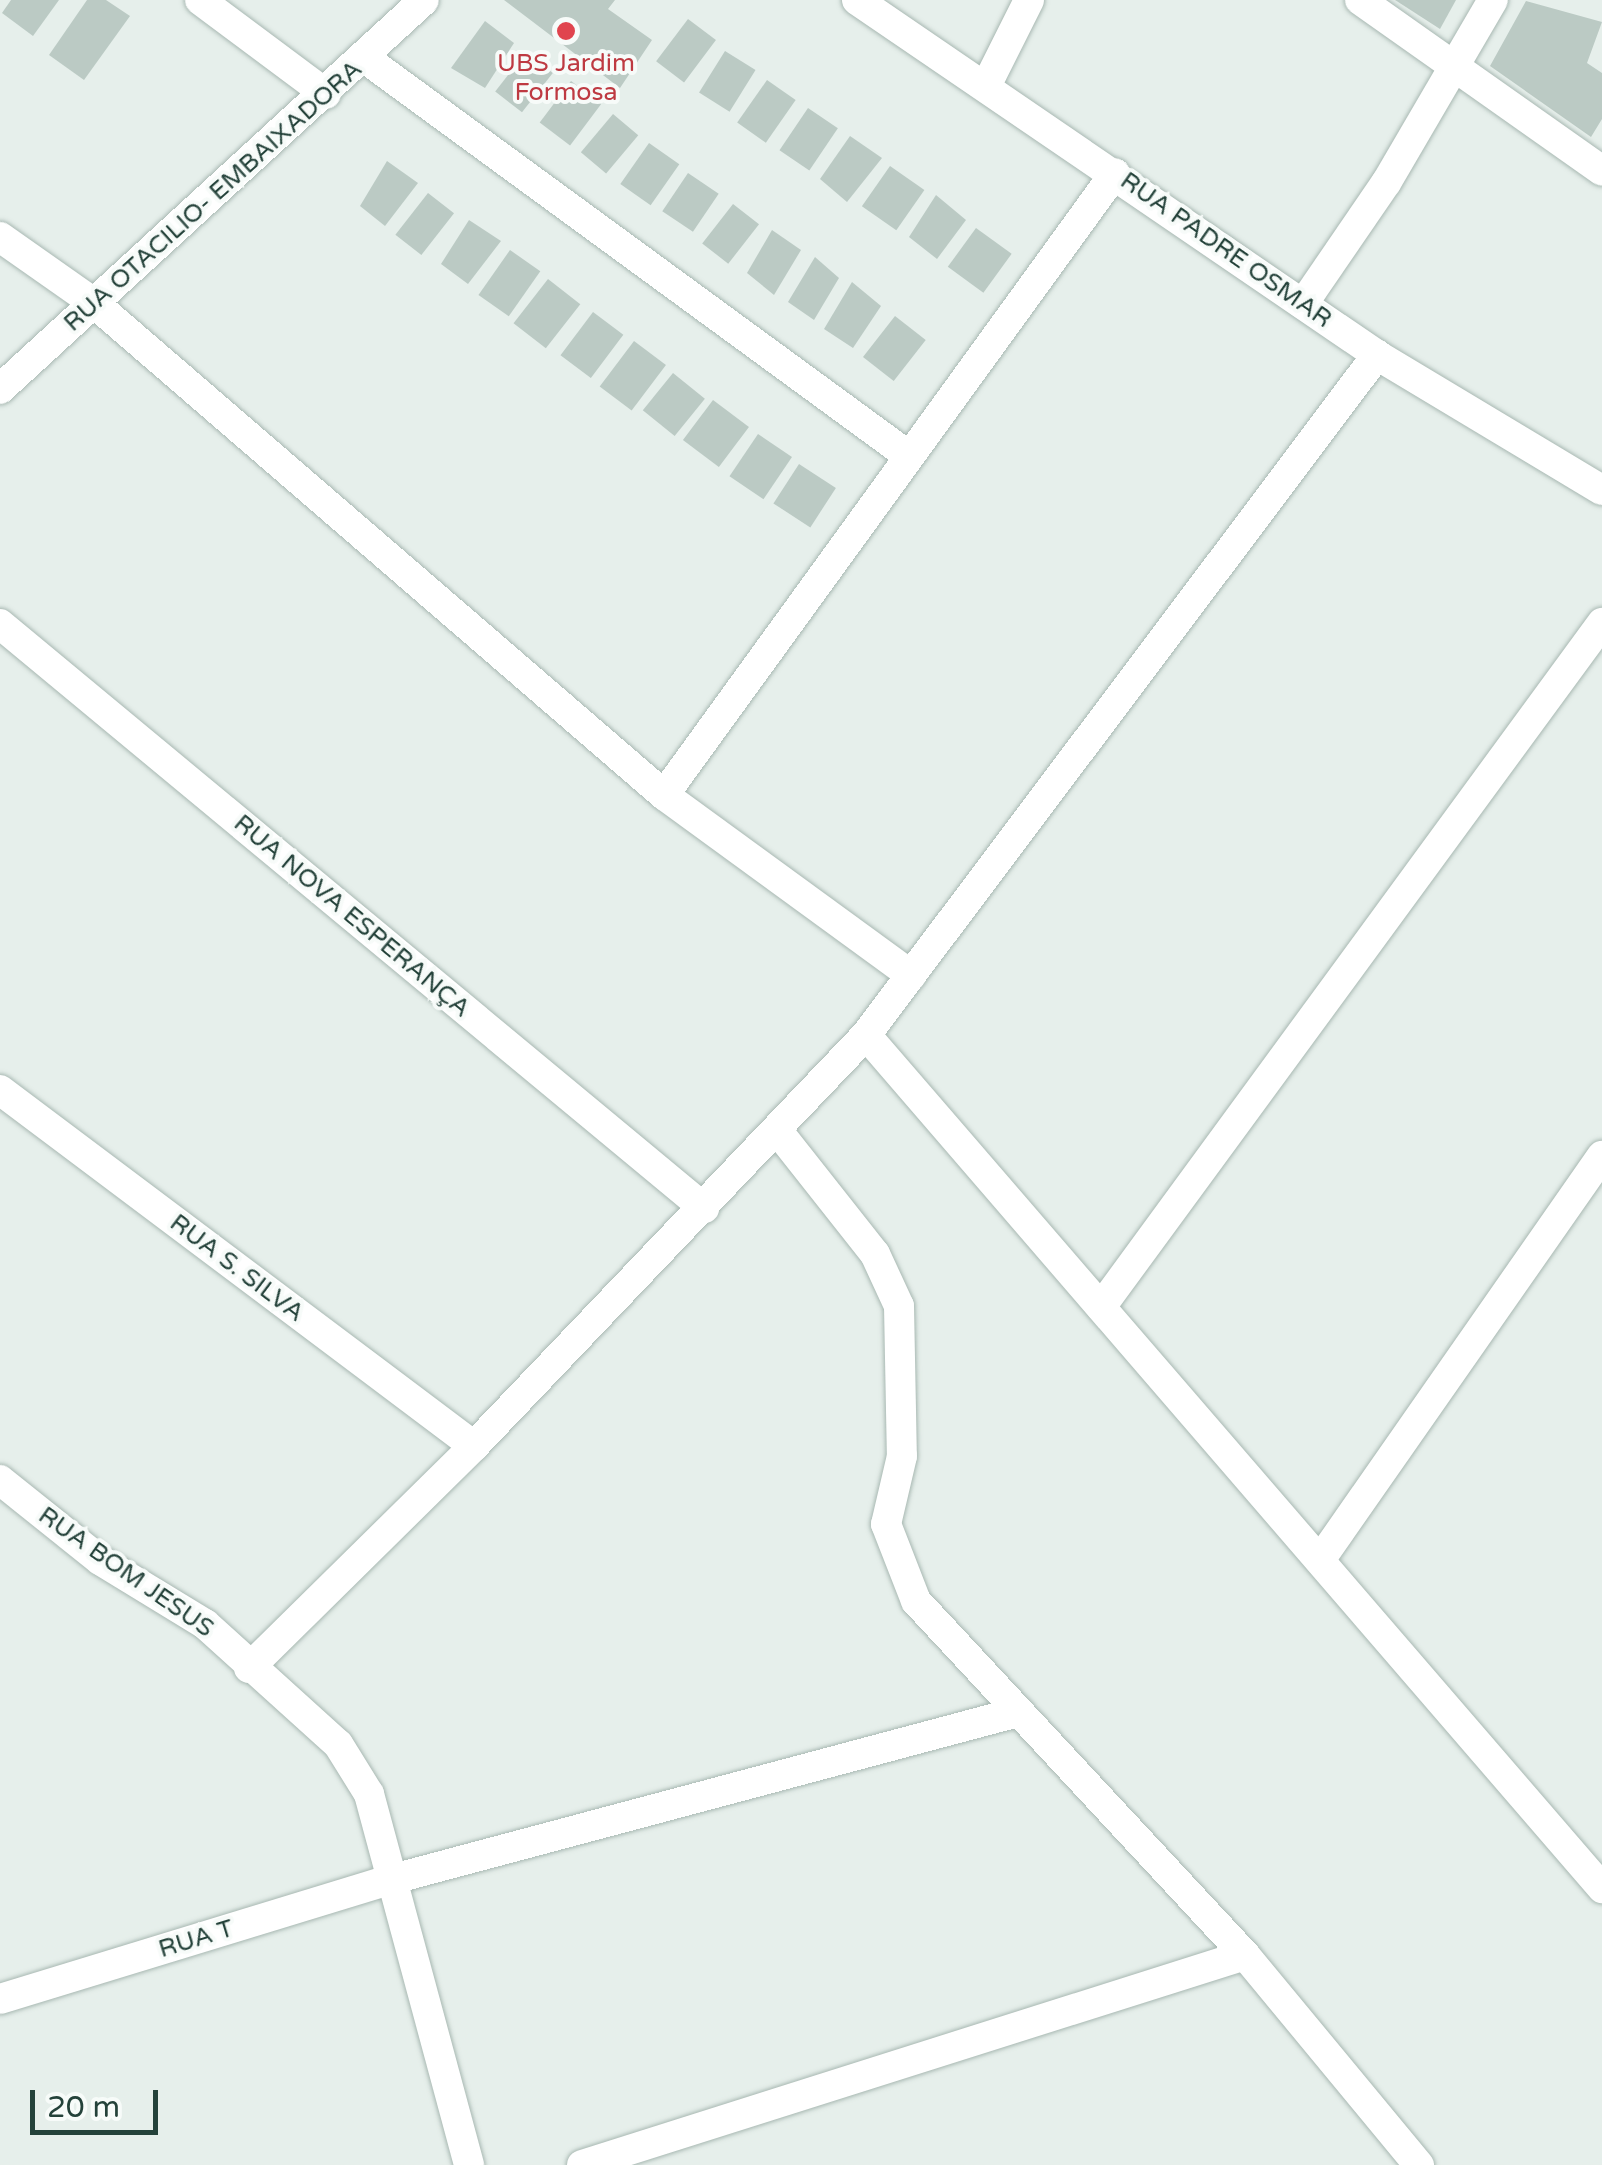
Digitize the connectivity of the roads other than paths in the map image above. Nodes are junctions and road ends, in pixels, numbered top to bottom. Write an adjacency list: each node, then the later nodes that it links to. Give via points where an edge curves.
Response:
1 (200, 0): 10 (street)
2 (424, 0): 7 (street, RUA OTACILIO- EMBAIXADORA)
3 (857, 0): 9 (street, RUA PADRE OSMAR)
4 (1028, 0): 9 (street)
5 (1360, 0): 8 (street)
6 (1492, 0): 8 (street)
7 (366, 59): 10 (street, RUA OTACILIO- EMBAIXADORA); 18 (street)
8 (1456, 68): 11 (street); 15 (street)
9 (986, 86): 12 (street, RUA PADRE OSMAR)
10 (326, 94): 14 (street, RUA OTACILIO- EMBAIXADORA)
11 (1602, 171)
12 (1115, 173): 15 (street, RUA PADRE OSMAR); 18 (street)
13 (0, 236): 14 (street)
14 (94, 302): 17 (street, RUA OTACILIO- EMBAIXADORA); 22 (street)
15 (1303, 304): 16 (street, RUA PADRE OSMAR)
16 (1377, 355): 19 (street, RUA PADRE OSMAR); 23 (street)
17 (0, 389)
18 (906, 454): 22 (street)
19 (1602, 490)
20 (0, 624): 28 (street, RUA NOVA ESPERANÇA)
21 (1602, 624): 29 (street)
22 (664, 796): 23 (street)
23 (910, 975): 24 (street)
24 (866, 1035): 26 (street); 29 (street)
25 (0, 1090): 30 (street, RUA S. SILVA)
26 (777, 1130): 28 (street); 34 (street, via 875,1254 898,1306 902,1456 886,1524 916,1601)
27 (1602, 1156): 32 (street)
28 (704, 1208): 30 (street)
29 (1101, 1307): 32 (street)
30 (474, 1446): 33 (street)
31 (0, 1480): 33 (street, RUA BOM JESUS, via 100,1560 205,1624)
32 (1320, 1560): 36 (street)
33 (249, 1668): 35 (street, RUA BOM JESUS, via 338,1744 369,1794)
34 (1018, 1712): 35 (street, RUA T); 37 (street)
35 (393, 1879): 38 (street, RUA T); 40 (street, RUA BOM JESUS)
36 (1602, 1888)
37 (1246, 1955): 39 (street); 42 (street)
38 (0, 1999)
39 (646, 2155): 41 (street)
40 (470, 2165)
41 (582, 2165)
42 (1419, 2165)

